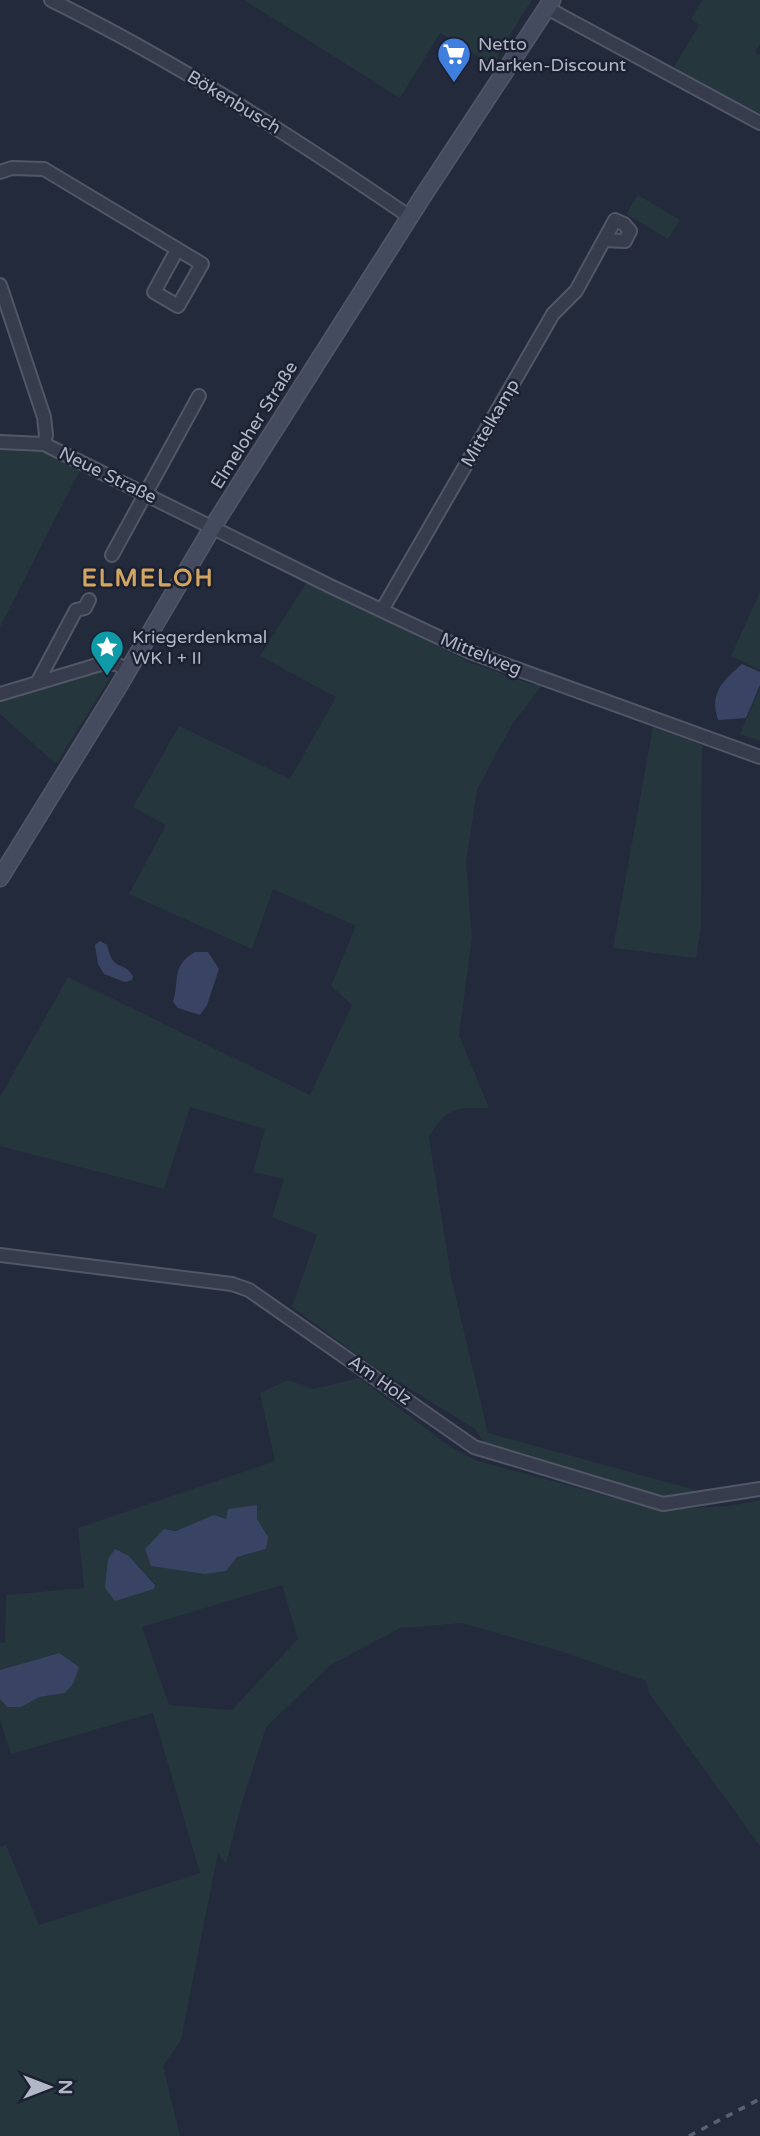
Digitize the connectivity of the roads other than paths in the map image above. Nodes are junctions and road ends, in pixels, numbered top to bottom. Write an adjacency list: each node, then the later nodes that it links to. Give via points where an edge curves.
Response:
1 (51, 0): 5 (street, Bökenbusch, via 200,80)
2 (549, 4): 3 (street); 5 (street, Elmeloher Straße)
3 (760, 123)
4 (0, 172): 7 (street, via 44,169)
5 (410, 217): 13 (street, Elmeloher Straße)
6 (604, 240): 16 (street, Mittelkamp, via 576,291 553,314)
7 (177, 250)
8 (0, 285): 11 (street, via 44,417)
9 (199, 396): 12 (street)
10 (0, 442): 11 (street, Neue Straße)
11 (44, 444): 12 (street, Neue Straße)
12 (145, 493): 13 (street, Neue Straße); 14 (street)
13 (212, 528): 16 (street, Mittelweg); 17 (street, Elmeloher Straße)
14 (112, 555)
15 (89, 600): 18 (street, via 85,608 76,610)
16 (383, 610): 20 (street, Mittelweg, via 470,652)
17 (127, 669): 18 (street, via 104,663); 21 (street, Elmeloher Straße)
18 (37, 684): 19 (street)
19 (0, 694)
20 (760, 757)
21 (0, 878)
22 (0, 1255): 23 (street, Am Holz, via 250,1290 474,1447 663,1504)
23 (760, 1489)

